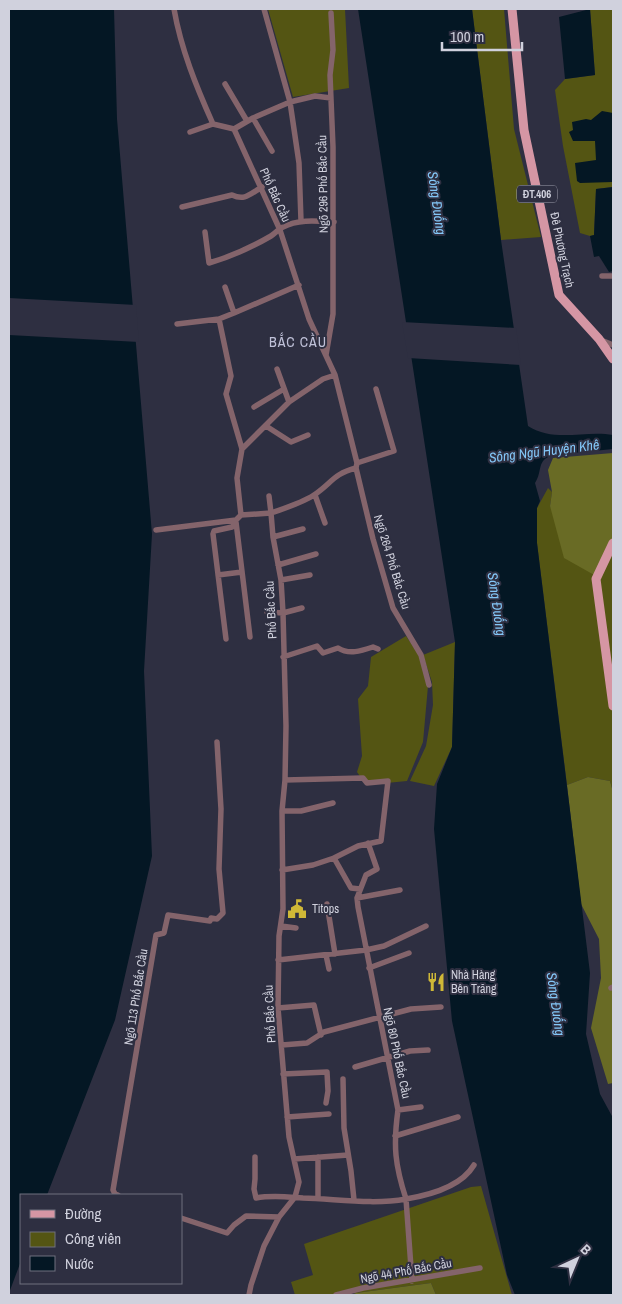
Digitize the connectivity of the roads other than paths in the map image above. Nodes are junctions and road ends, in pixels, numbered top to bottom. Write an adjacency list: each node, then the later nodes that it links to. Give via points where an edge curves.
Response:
1 (174, 9): 10 (street, via 182,47)
2 (264, 9): 7 (street)
3 (512, 9): 27 (main road, Đê Phương Trạch / ĐT.406, via 524,130 558,295)
4 (330, 13): 6 (street, Ngõ 296 Phố Bắc Cầu, via 333,50)
5 (225, 84): 9 (street)
6 (331, 98): 7 (street, via 315,96); 17 (street, Ngõ 296 Phố Bắc Cầu)
7 (290, 102): 8 (street); 16 (street, via 299,163)
8 (253, 118): 9 (street); 13 (street)
9 (247, 121): 11 (street)
10 (213, 124): 11 (street); 12 (street)
11 (234, 129): 14 (street, Phố Bắc Cầu)
12 (190, 132)
13 (272, 151)
14 (262, 187): 15 (street, via 241,198 232,195); 18 (street, Phố Bắc Cầu)
15 (182, 207)
16 (301, 221): 17 (street); 18 (street)
17 (334, 222): 29 (street, Ngõ 296 Phố Bắc Cầu, via 333,314)
18 (280, 230): 19 (street, via 235,254 209,263); 22 (street, Phố Bắc Cầu)
19 (205, 232)
20 (602, 276): 21 (street)
21 (613, 276)
22 (299, 285): 24 (street); 29 (street, Phố Bắc Cầu, via 308,319)
23 (225, 287): 24 (street)
24 (234, 313): 25 (street)
25 (219, 318): 26 (street); 39 (street, via 232,376 226,394)
26 (178, 324)
27 (599, 339): 28 (street); 30 (main road, Đê Phương Trạch / ĐT.406)
28 (613, 345)
29 (326, 355): 32 (street, Phố Bắc Cầu)
30 (613, 359)
31 (277, 369): 33 (street)
32 (336, 375): 35 (street, via 323,378); 40 (street, Phố Bắc Cầu)
33 (284, 389): 35 (street); 36 (street)
34 (376, 389): 40 (street, via 394,451)
35 (289, 402): 37 (street)
36 (254, 407)
37 (266, 426): 38 (street, via 291,442); 39 (street)
38 (308, 435)
39 (242, 449): 44 (street, via 237,478)
40 (356, 466): 41 (street, via 331,479); 64 (street, Ngõ 264 Phố Bắc Cầu, via 393,608 421,655)
41 (315, 495): 43 (street); 46 (street)
42 (269, 496): 43 (street, Phố Bắc Cầu)
43 (271, 514): 44 (street); 49 (street, Phố Bắc Cầu)
44 (241, 515): 45 (street)
45 (234, 520): 48 (street); 53 (street); 54 (street, via 234,526 213,534)
46 (325, 523)
47 (303, 529): 49 (street)
48 (156, 530)
49 (273, 537): 52 (street, Phố Bắc Cầu)
50 (613, 543): 65 (main road, via 596,578)
51 (316, 554): 52 (street)
52 (278, 565): 56 (street, Phố Bắc Cầu)
53 (242, 572): 54 (street); 60 (street)
54 (218, 575): 61 (street)
55 (310, 575): 56 (street)
56 (281, 580): 59 (street, Phố Bắc Cầu)
57 (302, 608): 59 (street)
58 (267, 612): 59 (street)
59 (283, 613): 63 (street, Phố Bắc Cầu)
60 (250, 637)
61 (226, 639)
62 (378, 649): 63 (street, via 345,652 338,648 323,653 317,646)
63 (283, 658): 67 (street, Phố Bắc Cầu)
64 (429, 685)
65 (613, 706)
66 (217, 742): 109 (street, Ngõ 113 Phố Bắc Cầu, via 223,913 210,921 168,915 164,933 156,935 113,1190)
67 (285, 780): 69 (street, Phố Bắc Cầu); 70 (street, via 363,778 367,783 388,781 381,841)
68 (333, 803): 69 (street, via 301,811)
69 (282, 811): 72 (street, Phố Bắc Cầu)
70 (368, 843): 71 (street); 73 (street, via 378,869 366,875)
71 (334, 858): 72 (street); 73 (street, via 351,888)
72 (282, 870): 77 (street, Phố Bắc Cầu)
73 (360, 889): 75 (street, Ngõ 80 Phố Bắc Cầu)
74 (400, 890): 75 (street)
75 (357, 898): 80 (street, Ngõ 80 Phố Bắc Cầu)
76 (327, 904): 82 (street)
77 (282, 926): 79 (street); 84 (street, Phố Bắc Cầu)
78 (426, 926): 80 (street, via 384,946)
79 (296, 928)
80 (366, 950): 82 (street); 85 (street, Ngõ 80 Phố Bắc Cầu)
81 (409, 953): 85 (street)
82 (335, 954): 83 (street)
83 (326, 955): 84 (street); 86 (street)
84 (278, 960): 88 (street, Phố Bắc Cầu)
85 (369, 968): 89 (street, Ngõ 80 Phố Bắc Cầu)
86 (329, 969)
87 (441, 1007): 89 (street, via 411,1009)
88 (278, 1008): 90 (street, via 314,1005); 91 (street, Phố Bắc Cầu)
89 (379, 1018): 90 (street); 93 (street, Ngõ 80 Phố Bắc Cầu)
90 (321, 1035): 91 (street, via 306,1043)
91 (282, 1045): 95 (street, Phố Bắc Cầu)
92 (428, 1050): 93 (street)
93 (387, 1058): 94 (street); 99 (street, Ngõ 80 Phố Bắc Cầu)
94 (355, 1067)
95 (283, 1074): 97 (street, via 327,1072); 101 (street, Phố Bắc Cầu)
96 (343, 1080): 104 (street)
97 (326, 1103)
98 (421, 1107): 99 (street)
99 (398, 1110): 103 (street, Ngõ 80 Phố Bắc Cầu)
100 (329, 1114): 101 (street)
101 (287, 1117): 107 (street, Phố Bắc Cầu)
102 (458, 1117): 103 (street)
103 (395, 1136): 112 (street, Ngõ 80 Phố Bắc Cầu, via 397,1172)
104 (348, 1155): 106 (street); 113 (street)
105 (255, 1157): 110 (street, via 253,1182 256,1198 271,1195)
106 (318, 1157): 107 (street); 111 (street)
107 (294, 1159): 110 (street, Phố Bắc Cầu, via 299,1182)
108 (474, 1164): 112 (street, via 466,1175 452,1184)
109 (115, 1194)
110 (295, 1197): 111 (street); 114 (street)
111 (318, 1198): 113 (street)
112 (406, 1199): 113 (street, via 394,1202); 117 (street, Ngõ 80 Phố Bắc Cầu)
113 (354, 1200)
114 (279, 1217): 115 (street, via 246,1216 228,1233); 118 (street, via 264,1246)
115 (182, 1218)
116 (480, 1268): 117 (street, Ngõ 44 Phố Bắc Cầu)
117 (412, 1281): 119 (street, Ngõ 44 Phố Bắc Cầu)
118 (249, 1295)
119 (336, 1295)

